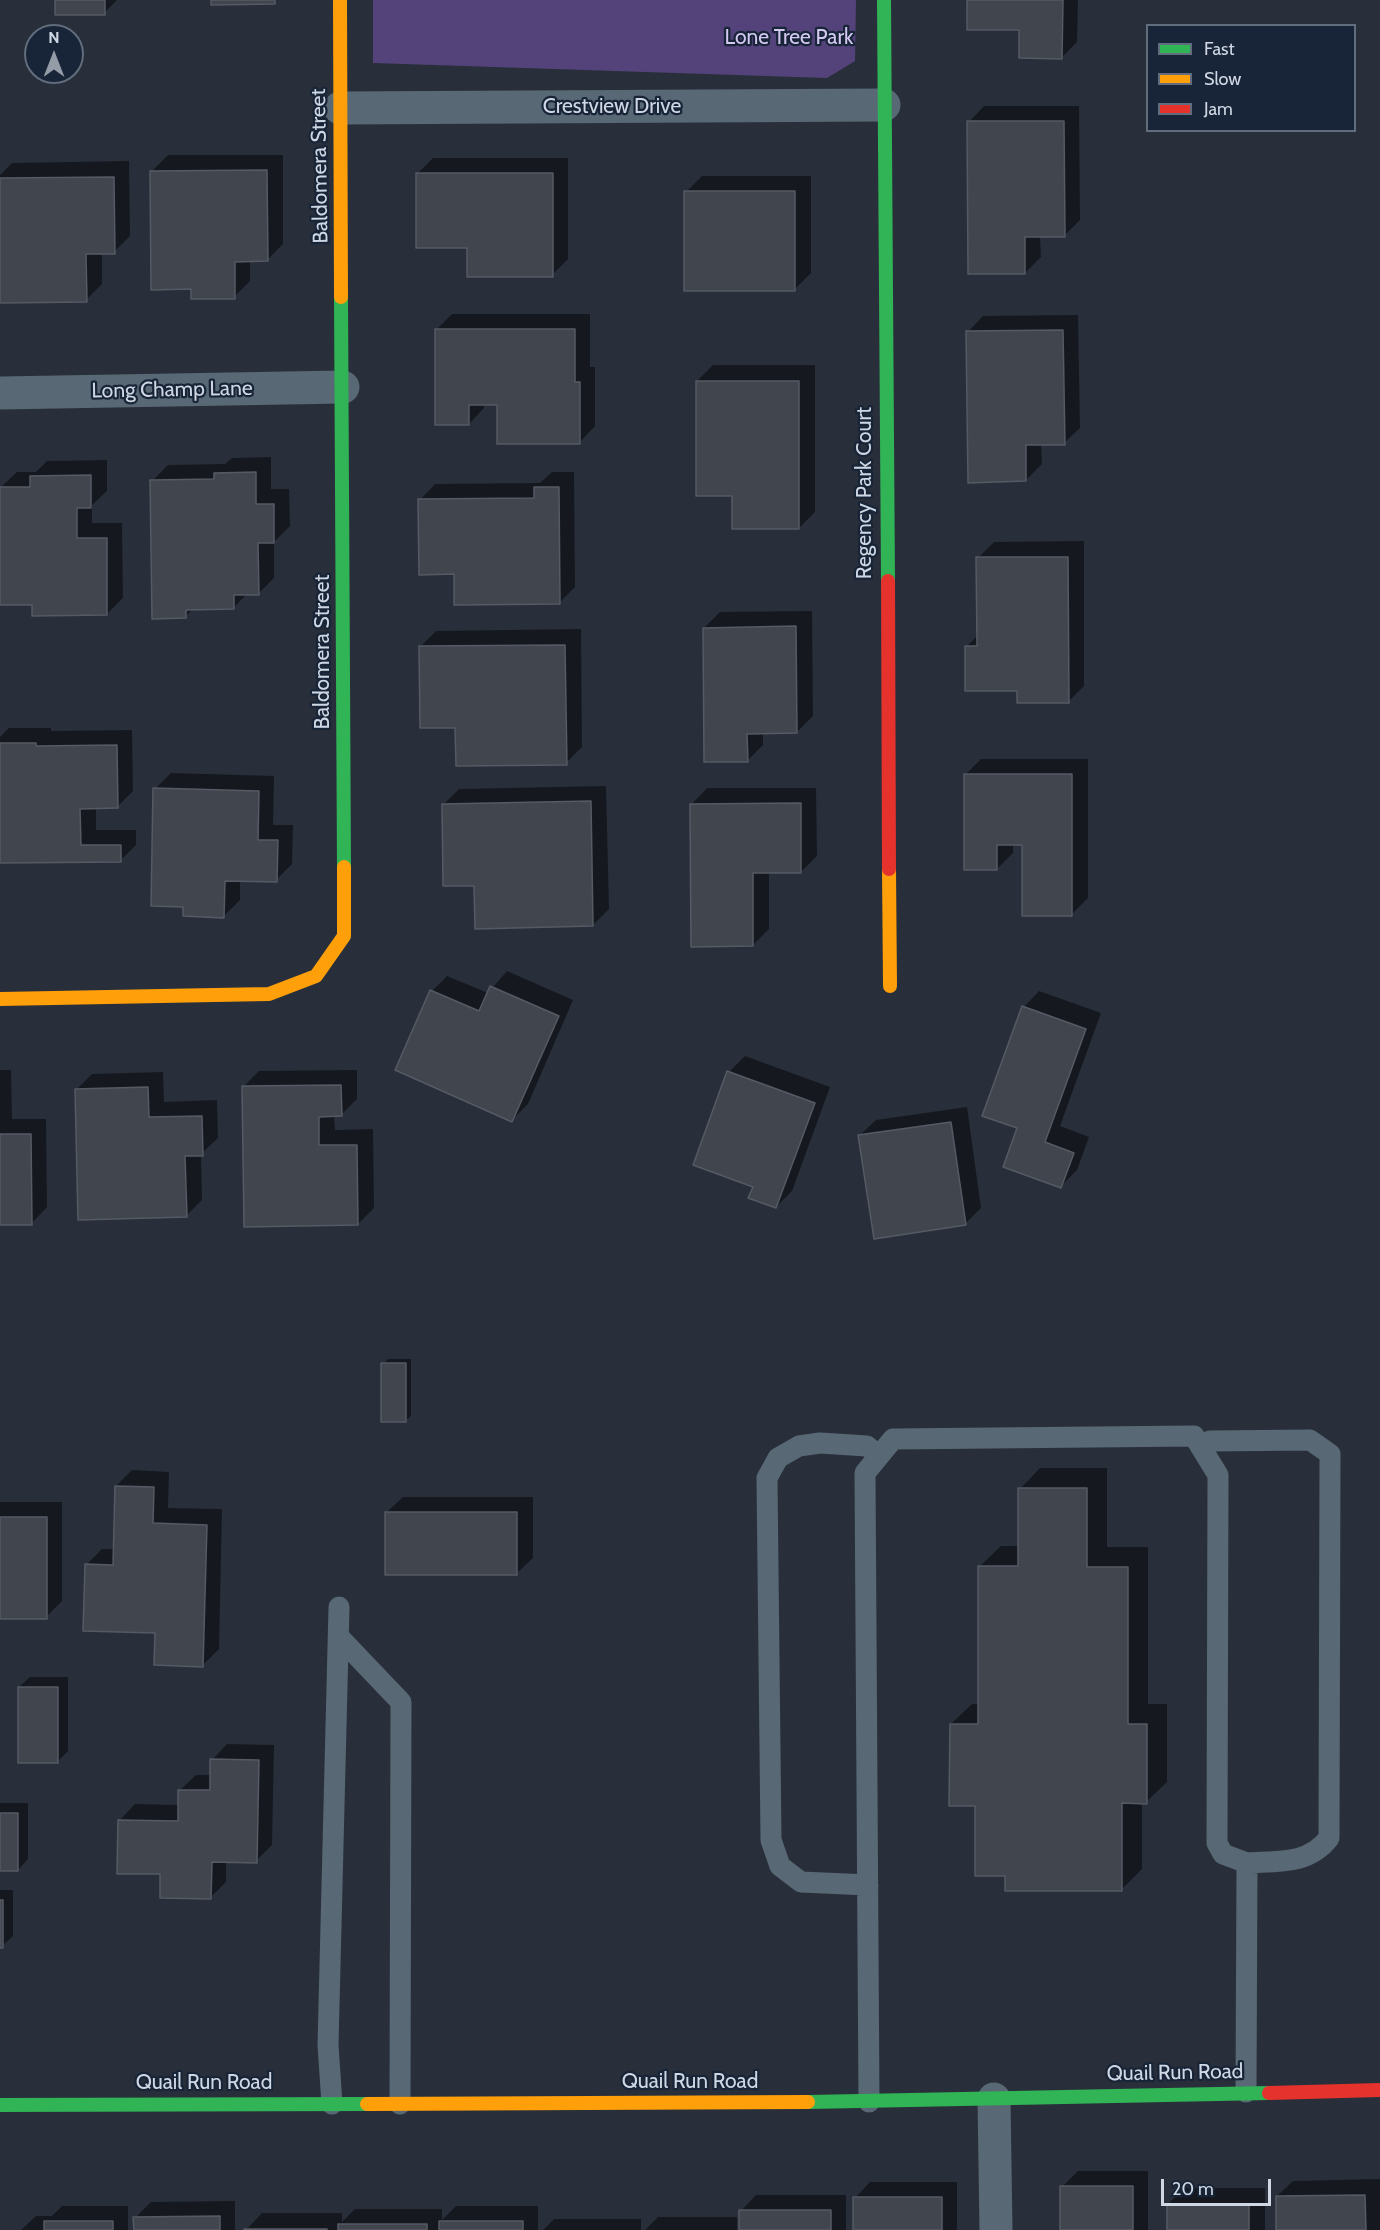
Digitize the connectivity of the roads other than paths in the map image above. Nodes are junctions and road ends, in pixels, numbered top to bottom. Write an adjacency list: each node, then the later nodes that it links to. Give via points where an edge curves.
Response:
1 (340, 0): 4 (street, Baldomera Street)
2 (884, 0): 3 (street, Regency Park Court)
3 (884, 105): 4 (street, Crestview Drive); 7 (street, Regency Park Court)
4 (340, 108): 5 (street, Baldomera Street)
5 (344, 387): 6 (street, Long Champ Lane); 8 (street, Baldomera Street, via 345,936 316,976 269,994)
6 (0, 393)
7 (890, 986)
8 (0, 999)
9 (1200, 1446): 10 (lane, via 1194,1436 893,1439); 13 (lane, via 1218,1475 1216,1843 1223,1854); 13 (lane, via 1210,1442 1310,1440 1330,1454 1329,1838 1319,1851 1304,1858)
10 (879, 1456): 14 (lane, via 865,1473); 14 (lane, via 867,1446 800,1446 778,1458 767,1478 771,1840 780,1866 801,1882)
11 (339, 1607): 12 (lane)
12 (339, 1637): 19 (lane, via 328,2045); 20 (lane, via 401,1702)
13 (1247, 1863): 16 (lane)
14 (868, 1885): 18 (lane)
15 (1380, 2090): 16 (street, Quail Run Road)
16 (1246, 2092): 17 (street, Quail Run Road)
17 (994, 2099): 18 (street, Quail Run Road); 22 (street)
18 (869, 2102): 20 (street, Quail Run Road)
19 (332, 2104): 20 (street, Quail Run Road); 21 (street, Quail Run Road)
20 (400, 2104)
21 (0, 2105)
22 (996, 2230)

